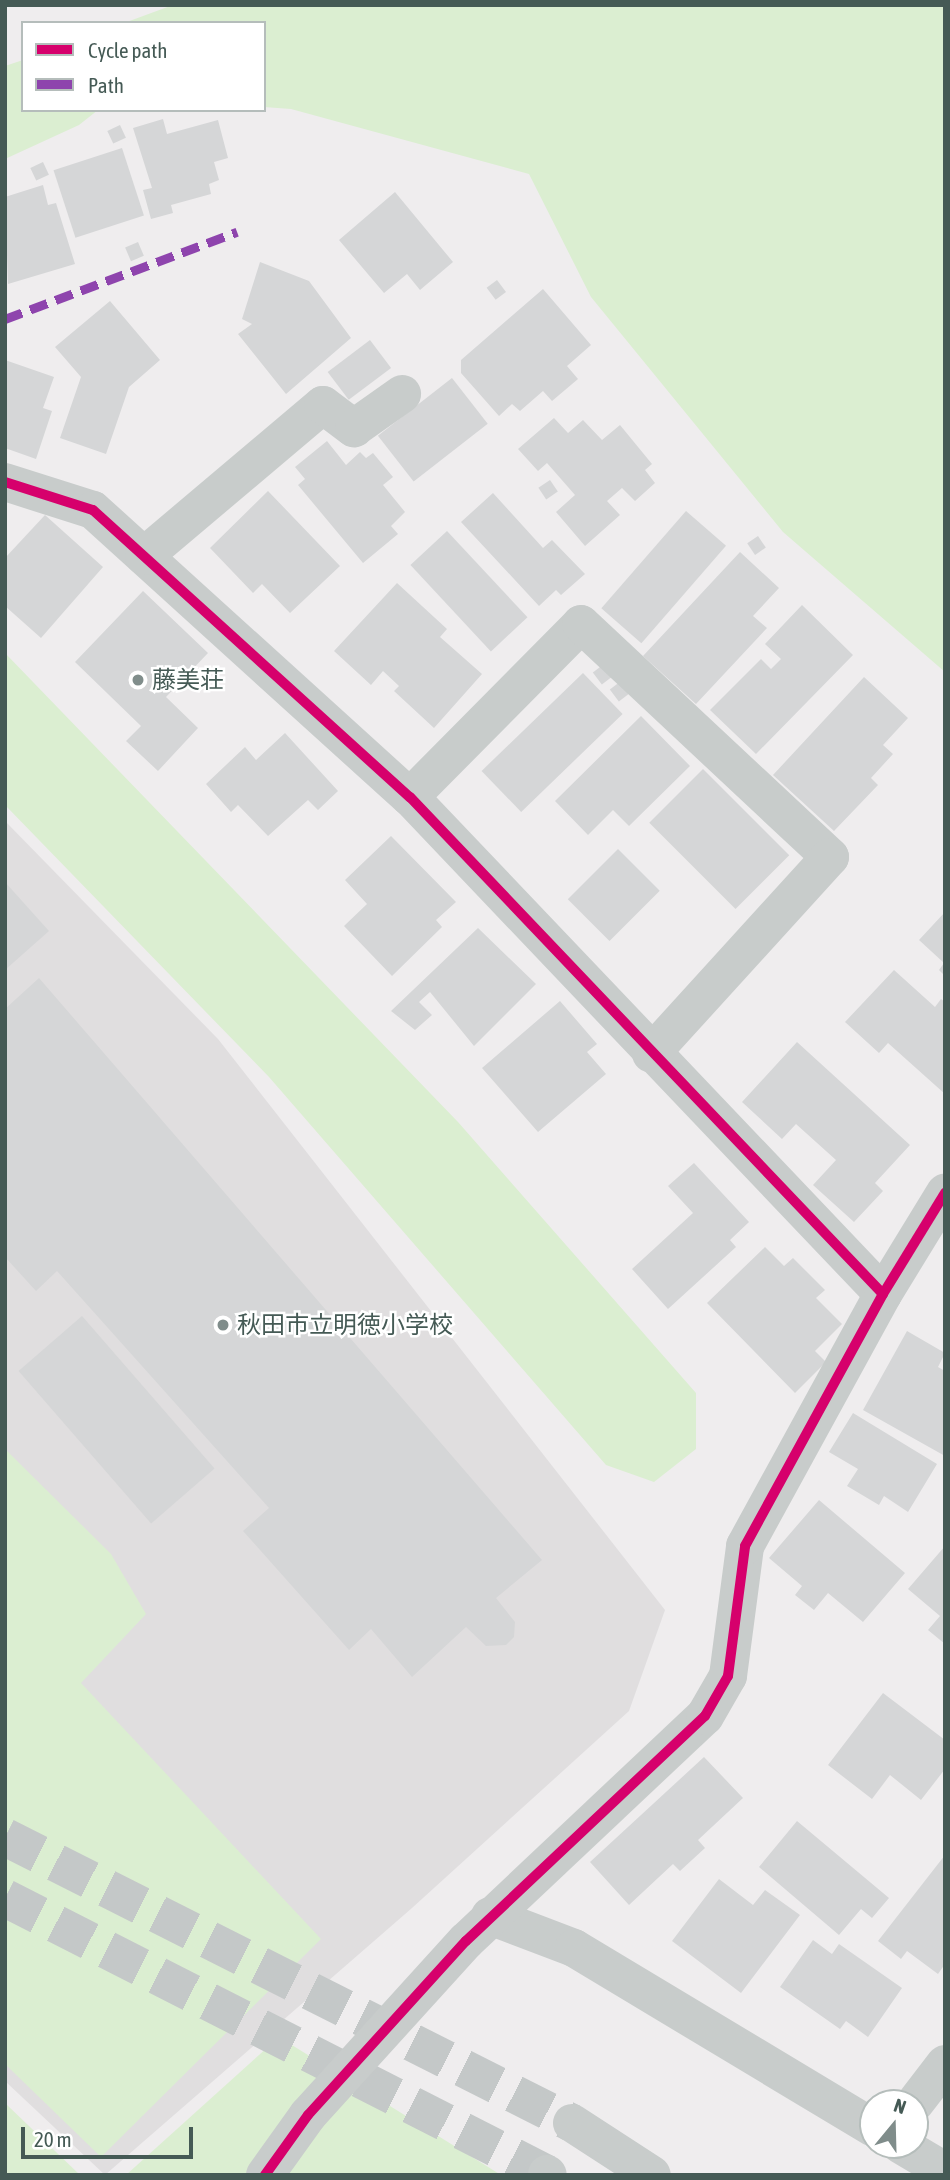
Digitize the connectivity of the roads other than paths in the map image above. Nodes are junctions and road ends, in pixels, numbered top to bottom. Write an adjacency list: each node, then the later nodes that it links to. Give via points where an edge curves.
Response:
1 (402, 394): 3 (street, via 354,428 323,405)
2 (5, 482): 3 (street, via 93,510)
3 (144, 556): 4 (street)
4 (410, 797): 5 (street); 5 (street, via 581,624 830,857)
5 (651, 1054): 7 (street)
6 (945, 1192): 7 (street)
7 (883, 1294): 8 (street, via 745,1546 728,1676 705,1716)
8 (490, 1916): 11 (street, via 574,1948); 15 (street, via 308,2115)
9 (945, 2064): 10 (street)
10 (926, 2089)
11 (859, 2120)
12 (572, 2123): 16 (street)
13 (925, 2159): 14 (street)
14 (945, 2171)
15 (265, 2175)
16 (652, 2175)

